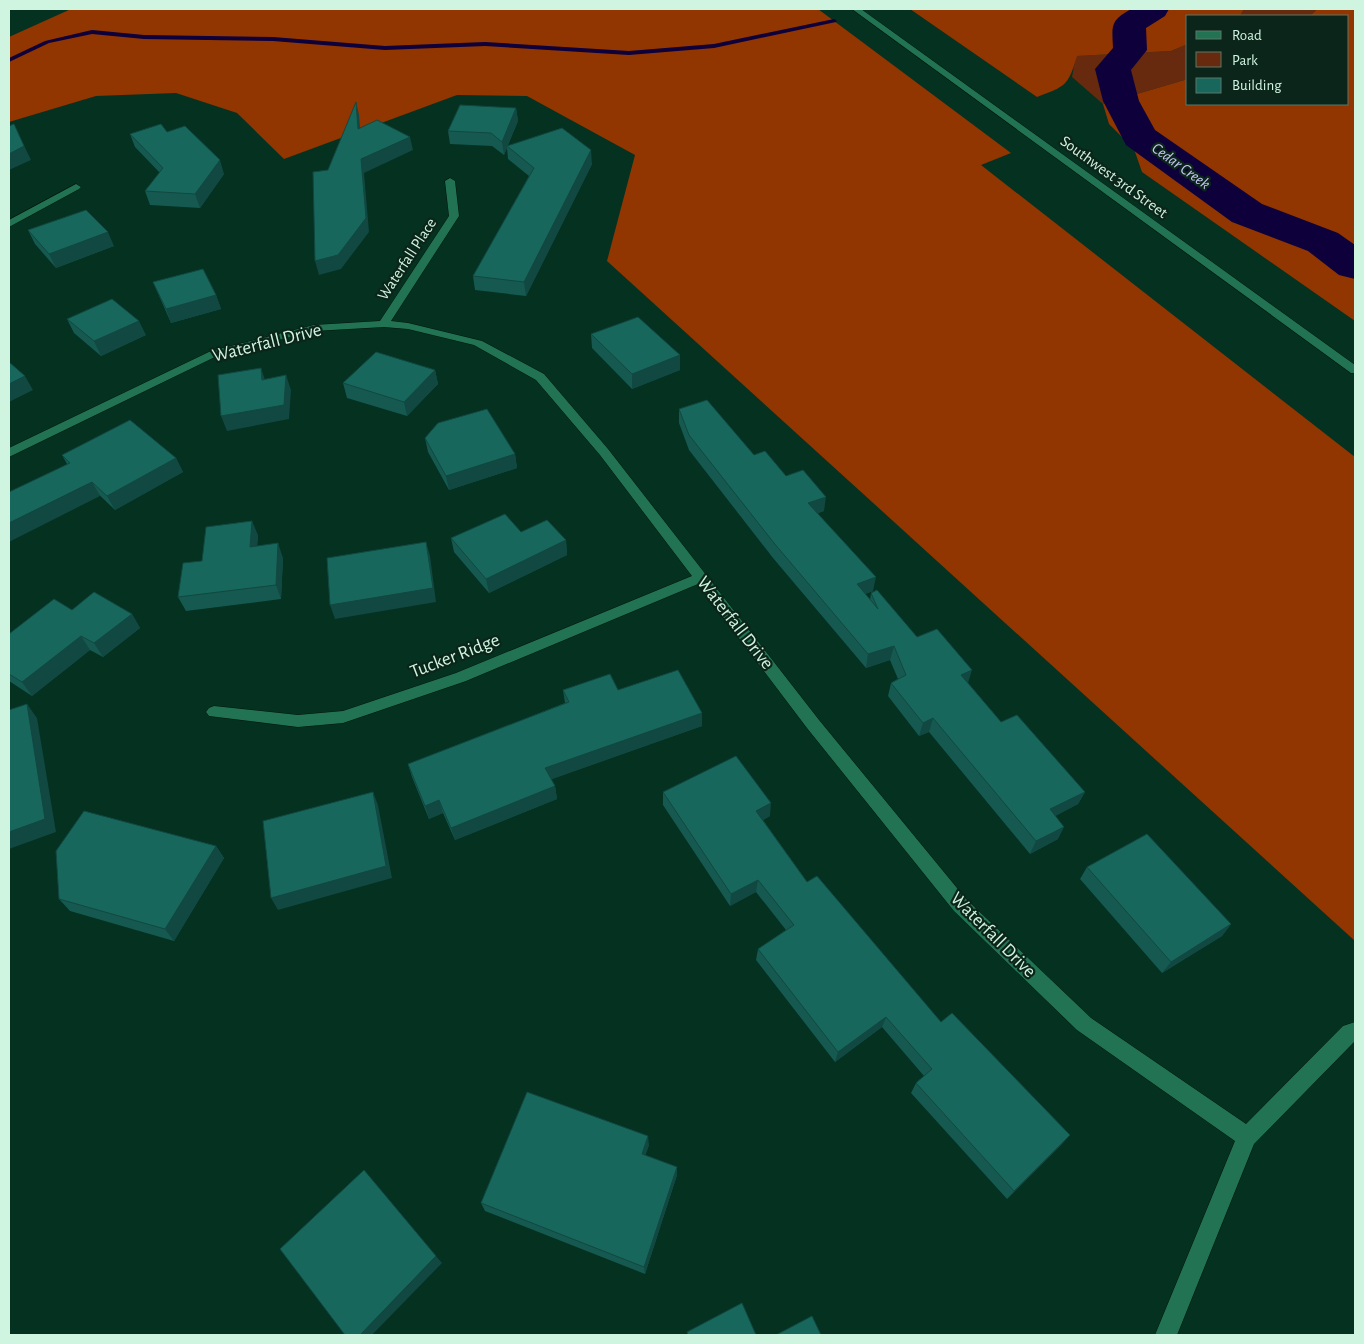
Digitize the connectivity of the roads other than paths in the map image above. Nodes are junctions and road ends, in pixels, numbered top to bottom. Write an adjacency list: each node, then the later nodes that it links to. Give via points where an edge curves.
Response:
1 (856, 9): 6 (street, Southwest 3rd Street)
2 (450, 181): 5 (street, Waterfall Place, via 454,216)
3 (76, 187): 4 (street)
4 (9, 224)
5 (384, 324): 7 (street, Waterfall Drive, via 314,328 215,353); 8 (street, Waterfall Drive, via 408,326 478,343 540,377 604,452)
6 (1355, 370)
7 (9, 453)
8 (700, 578): 9 (street, Tucker Ridge, via 461,677 343,717 298,721); 11 (street, Waterfall Drive, via 812,724 960,905 1084,1024)
9 (214, 712)
10 (1355, 1031): 11 (street)
11 (1247, 1136): 12 (street)
12 (1166, 1335)

